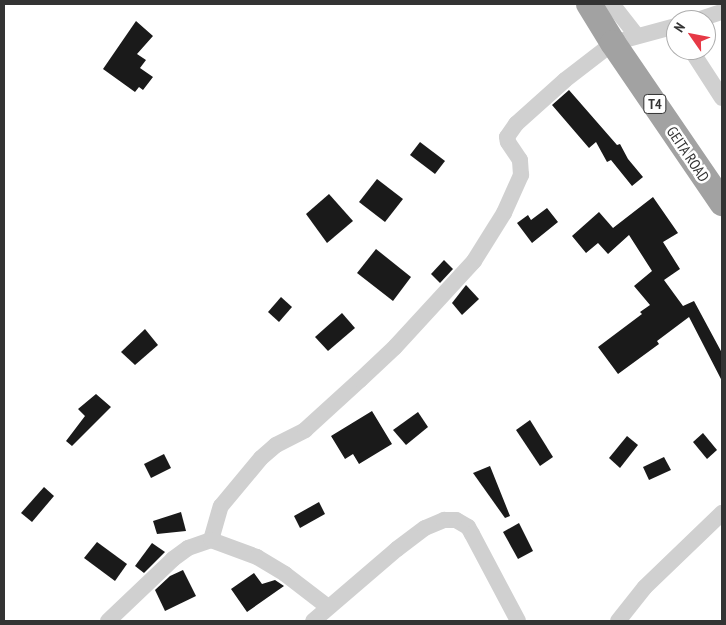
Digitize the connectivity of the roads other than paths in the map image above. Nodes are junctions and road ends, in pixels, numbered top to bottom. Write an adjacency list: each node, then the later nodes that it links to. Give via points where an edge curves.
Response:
1 (589, 4): 4 (highway, GEITA ROAD / T4)
2 (612, 4): 4 (street)
3 (666, 28): 4 (street)
4 (624, 39): 7 (highway, GEITA ROAD / T4); 9 (street, via 565,80 510,132 508,142 520,160 521,174 504,213 474,261 360,380 305,430 276,445 261,458 221,506)
5 (697, 60): 6 (street)
6 (722, 98)
7 (722, 204)
8 (722, 513): 14 (street, via 645,587)
9 (210, 540): 10 (street, via 257,557); 11 (street, via 188,548 173,559)
10 (328, 607): 12 (street); 13 (street, via 425,528 444,520 456,520 468,527)
11 (108, 621)
12 (313, 621)
13 (518, 621)
14 (618, 621)

